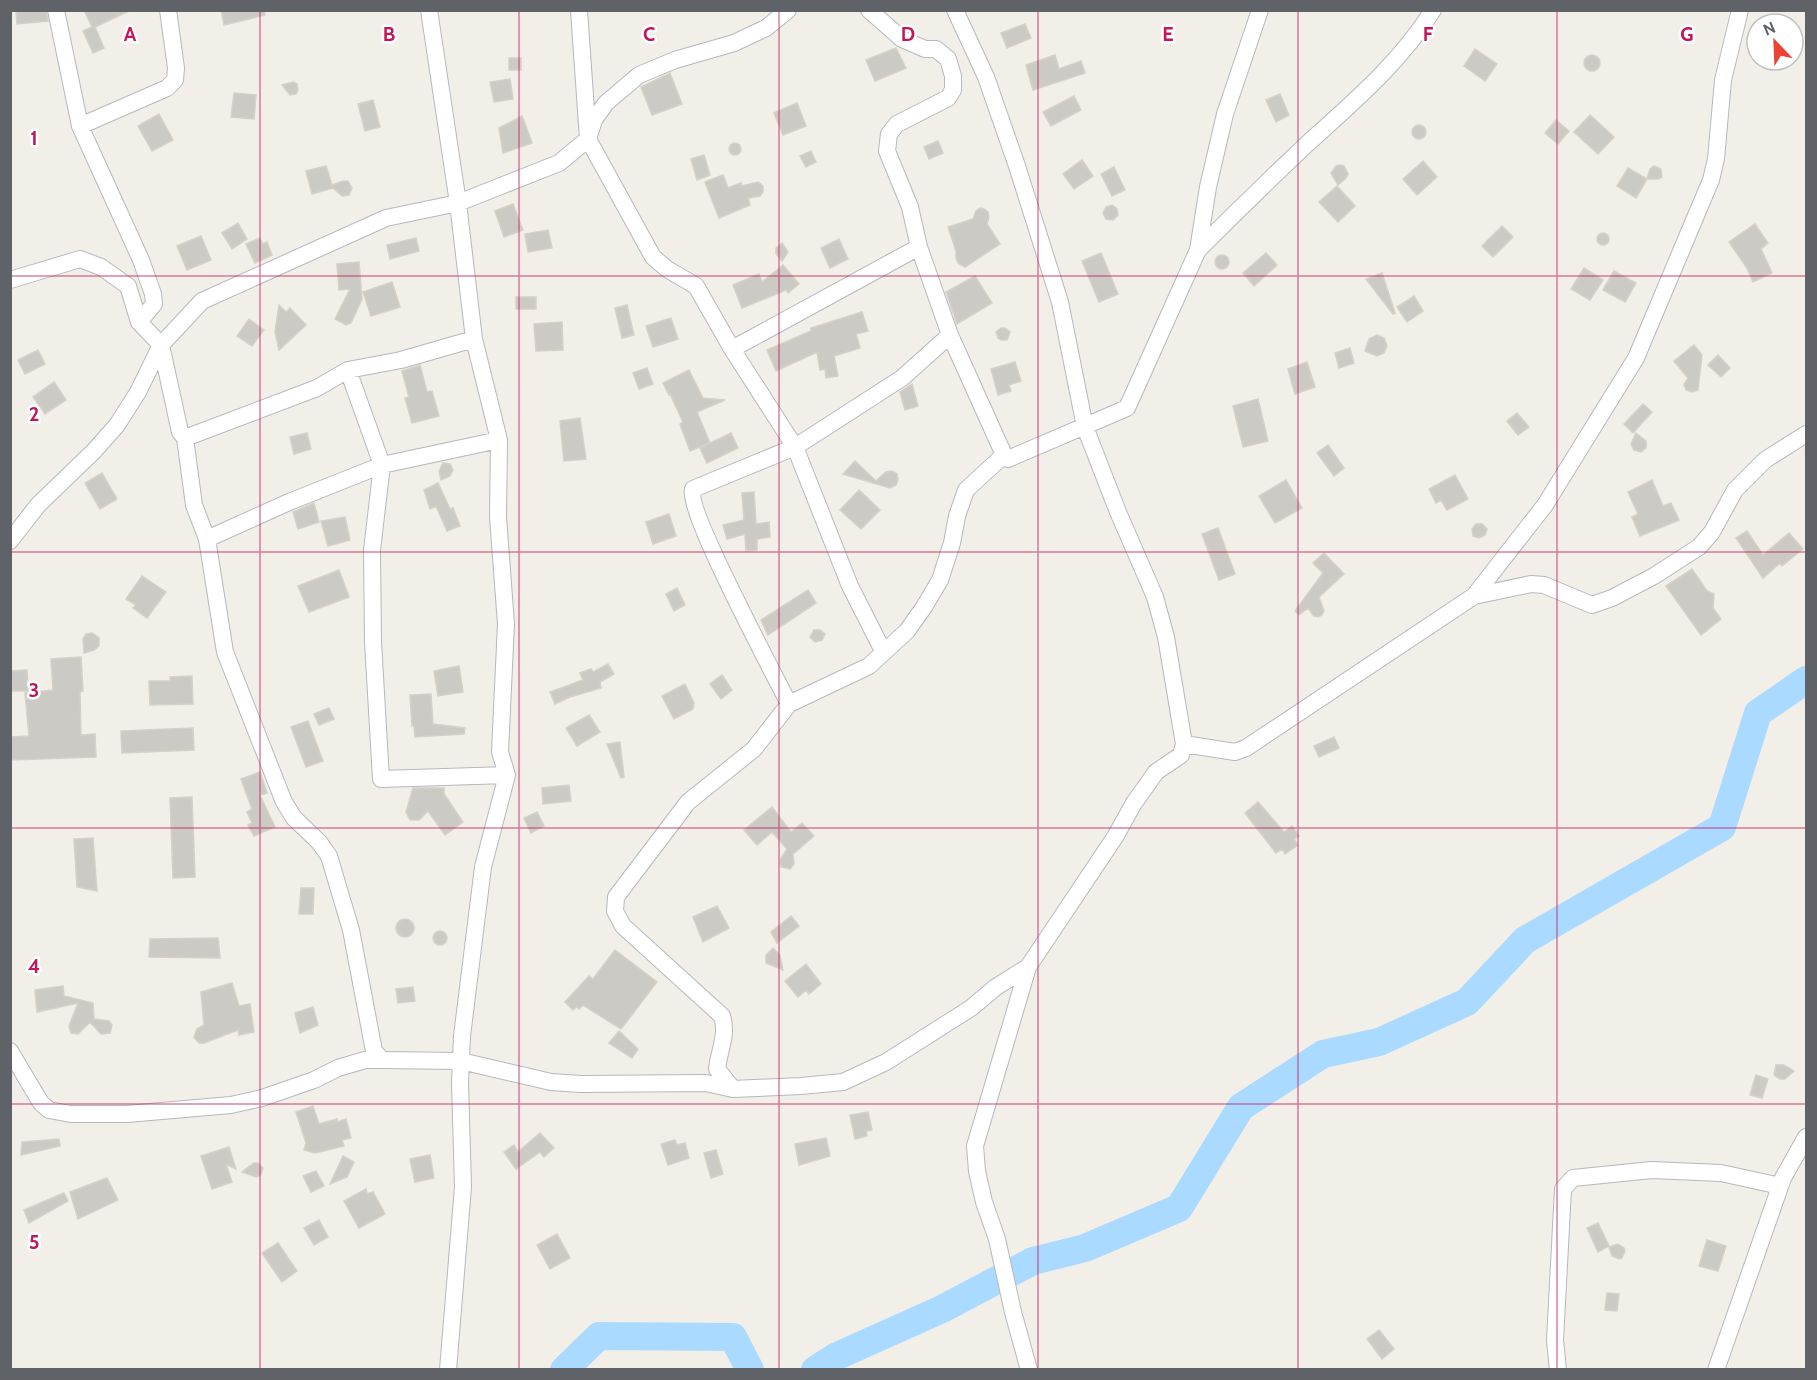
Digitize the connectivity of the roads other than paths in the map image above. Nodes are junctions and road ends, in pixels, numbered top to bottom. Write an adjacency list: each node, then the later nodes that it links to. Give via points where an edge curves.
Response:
1 (56, 10): 11 (street)
2 (168, 10): 11 (street, via 175,80 167,88)
3 (579, 10): 12 (street)
4 (788, 10): 12 (street, via 766,28 734,43 639,75 606,103 594,120)
5 (869, 10): 14 (street, via 902,39 936,50 948,59 953,76 953,90 948,98 897,124 889,134 887,151 910,207)
6 (955, 10): 23 (street, via 986,77 1060,302)
7 (1260, 10): 15 (street, via 1225,114)
8 (1433, 10): 15 (street, via 1371,87)
9 (1740, 10): 32 (street, via 1723,80 1711,180 1636,358 1545,505)
10 (428, 11): 13 (street)
11 (80, 126): 17 (street, via 153,294 154,304)
12 (588, 139): 13 (street, via 559,163); 21 (street, via 652,256 696,286)
13 (458, 203): 19 (street); 20 (street, via 386,218 202,301)
14 (919, 247): 18 (street); 21 (street)
15 (1198, 250): 23 (street, via 1127,408)
16 (10, 280): 17 (street, via 80,259 101,267 128,286)
17 (139, 322): 20 (street)
18 (950, 335): 27 (street, via 902,378); 28 (street)
19 (474, 339): 22 (street); 26 (street)
20 (161, 345): 25 (street, via 180,432); 31 (street, via 117,425 38,505)
21 (732, 349): 27 (street)
22 (348, 370): 25 (street, via 317,388); 29 (street)
23 (1085, 427): 28 (street, via 1008,459); 35 (street, via 1155,597 1166,637)
24 (1806, 434): 32 (street, via 1765,460 1735,490 1699,547 1612,598 1592,605 1544,585 1531,584)
25 (185, 438): 30 (street, via 194,505)
26 (499, 440): 29 (street); 36 (street, via 498,517 506,624 500,752)
27 (795, 447): 33 (street, via 850,586); 34 (street, via 698,486 691,494 716,556)
28 (1004, 455): 33 (street, via 966,490 940,580 906,631)
29 (382, 465): 30 (street); 36 (street, via 372,550 381,779)
30 (207, 539): 39 (street, via 225,652 284,802 329,856 351,930 374,1051)
31 (10, 541)
32 (1474, 596): 35 (street, via 1246,748 1235,752)
33 (883, 651): 34 (street, via 869,666)
34 (789, 704): 41 (street, via 754,749 688,802 616,897 615,911 623,926 722,1016 725,1036 717,1069)
35 (1184, 744): 37 (street, via 1181,755 1156,772 1139,795)
36 (507, 775): 40 (street, via 483,867)
37 (1028, 968): 41 (street, via 886,1062 843,1082); 45 (street, via 975,1146 984,1202)
38 (10, 1051): 39 (street, via 41,1103 49,1110 71,1114 127,1114 231,1105 262,1098 338,1068 365,1060)
39 (382, 1060): 40 (street)
40 (461, 1060): 41 (street, via 551,1082 706,1083); 44 (street, via 463,1186)
41 (733, 1089)
42 (1806, 1137): 43 (street)
43 (1780, 1186): 46 (street, via 1721,1173 1652,1170 1573,1178 1567,1182 1563,1189 1555,1340); 47 (street)
44 (448, 1370)
45 (1029, 1370)
46 (1558, 1370)
47 (1716, 1370)

